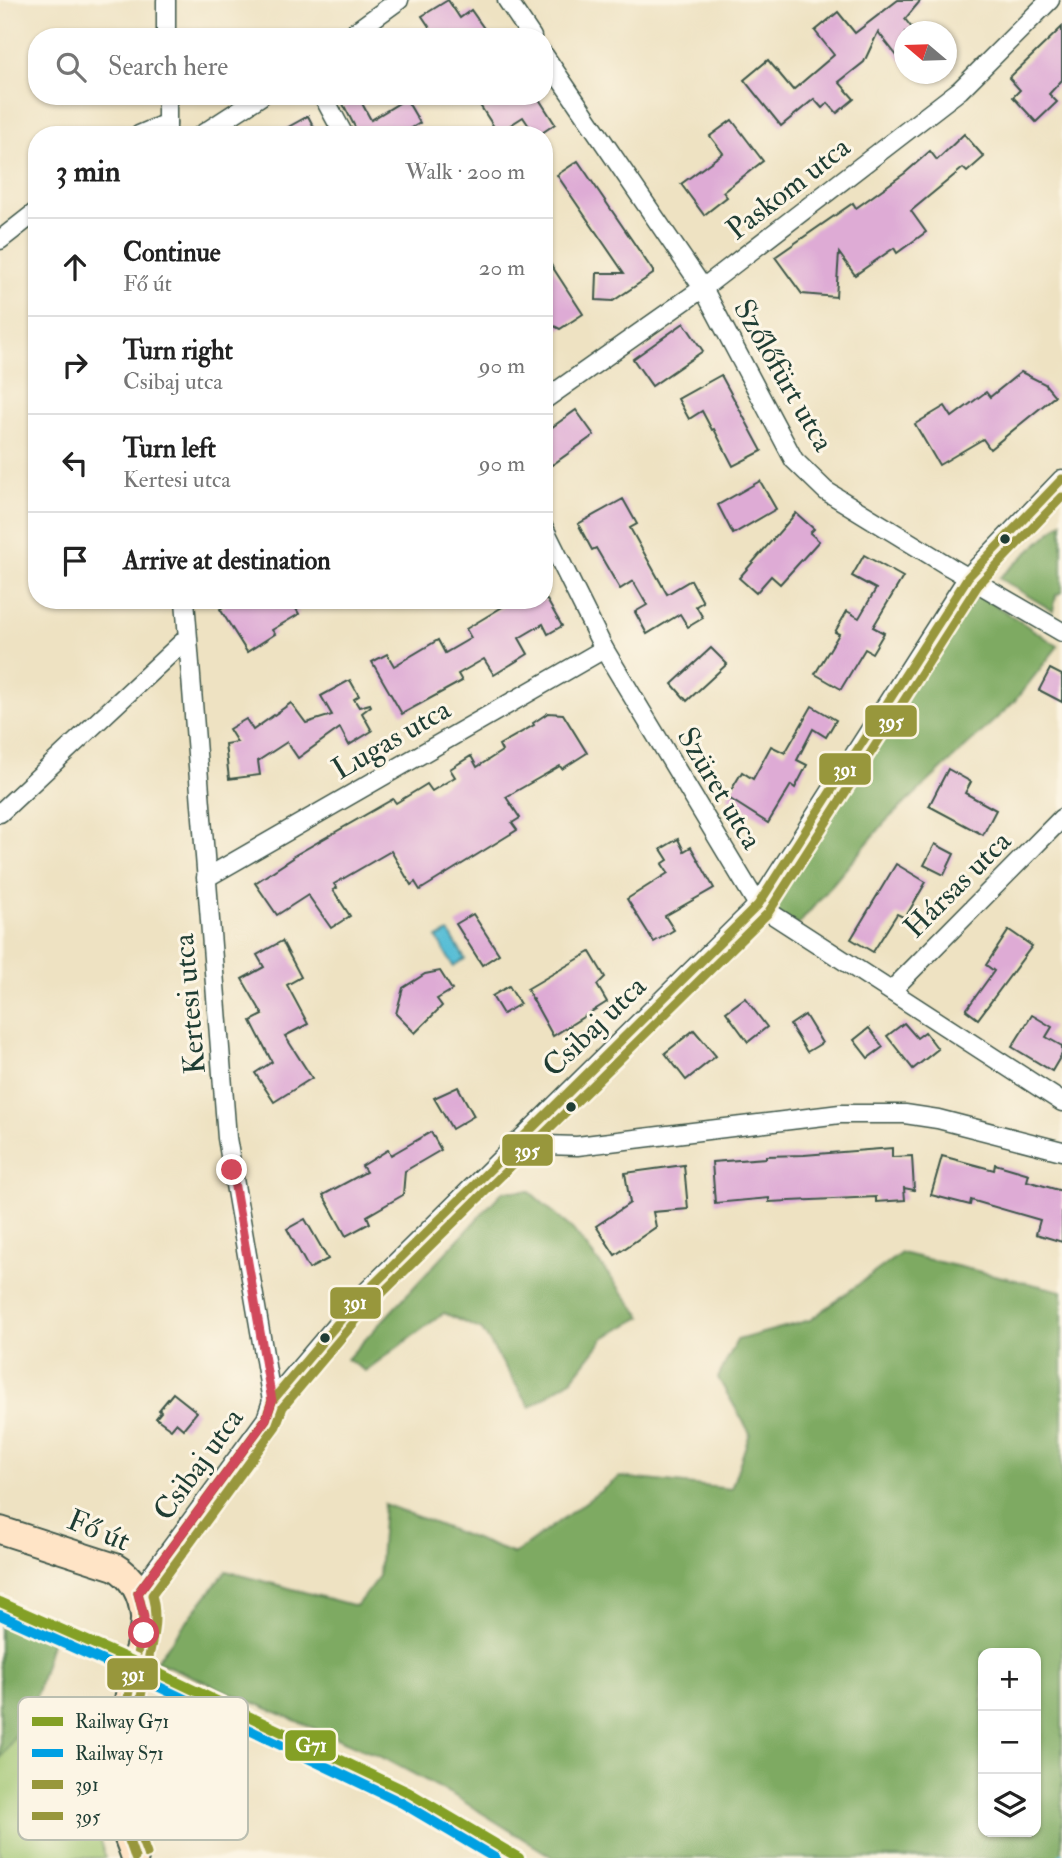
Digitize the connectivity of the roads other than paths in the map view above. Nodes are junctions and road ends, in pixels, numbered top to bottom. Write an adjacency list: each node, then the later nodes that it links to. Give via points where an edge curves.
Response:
1 (166, 0): 5 (street)
2 (398, 0): 6 (street)
3 (507, 0): 7 (street)
4 (1049, 0): 17 (street, Paskom utca, via 960,90)
5 (166, 28)
6 (360, 28)
7 (526, 28)
8 (553, 68): 17 (street, Szőlőfürt utca)
9 (167, 105): 12 (street)
10 (247, 105): 13 (street)
11 (328, 105): 14 (street)
12 (167, 126)
13 (215, 126)
14 (339, 126)
15 (28, 218): 16 (street)
16 (0, 240)
17 (703, 288): 18 (street, Paskom utca); 21 (street, Szőlőfürt utca, via 794,460 826,491)
18 (553, 394)
19 (1062, 479): 21 (street, Csibaj utca)
20 (553, 546): 25 (street, Szüret utca)
21 (968, 577): 23 (street, Szőlőfürt utca); 29 (street, Csibaj utca)
22 (185, 609): 24 (street, Kertesi utca)
23 (1062, 632)
24 (187, 638): 26 (street); 28 (street, Kertesi utca)
25 (604, 649): 28 (street, Lugas utca); 29 (street, Szüret utca)
26 (0, 813)
27 (1062, 818): 30 (street, Hársas utca)
28 (206, 878): 34 (street, Kertesi utca, via 228,1138)
29 (758, 905): 30 (street, Szüret utca); 32 (street, Csibaj utca)
30 (892, 990): 31 (street, Szüret utca)
31 (1062, 1102)
32 (513, 1144): 33 (street, via 577,1146 840,1114 905,1114); 34 (street, Csibaj utca, via 354,1304)
33 (1062, 1151)
34 (272, 1401): 36 (street, Csibaj utca, via 266,1419)
35 (0, 1530): 36 (main road, Fő út, via 115,1567 128,1576)
36 (138, 1593): 37 (main road, Fő út, via 144,1633)
37 (130, 1697)
38 (129, 1840): 39 (main road, Fő út)
39 (135, 1858)

